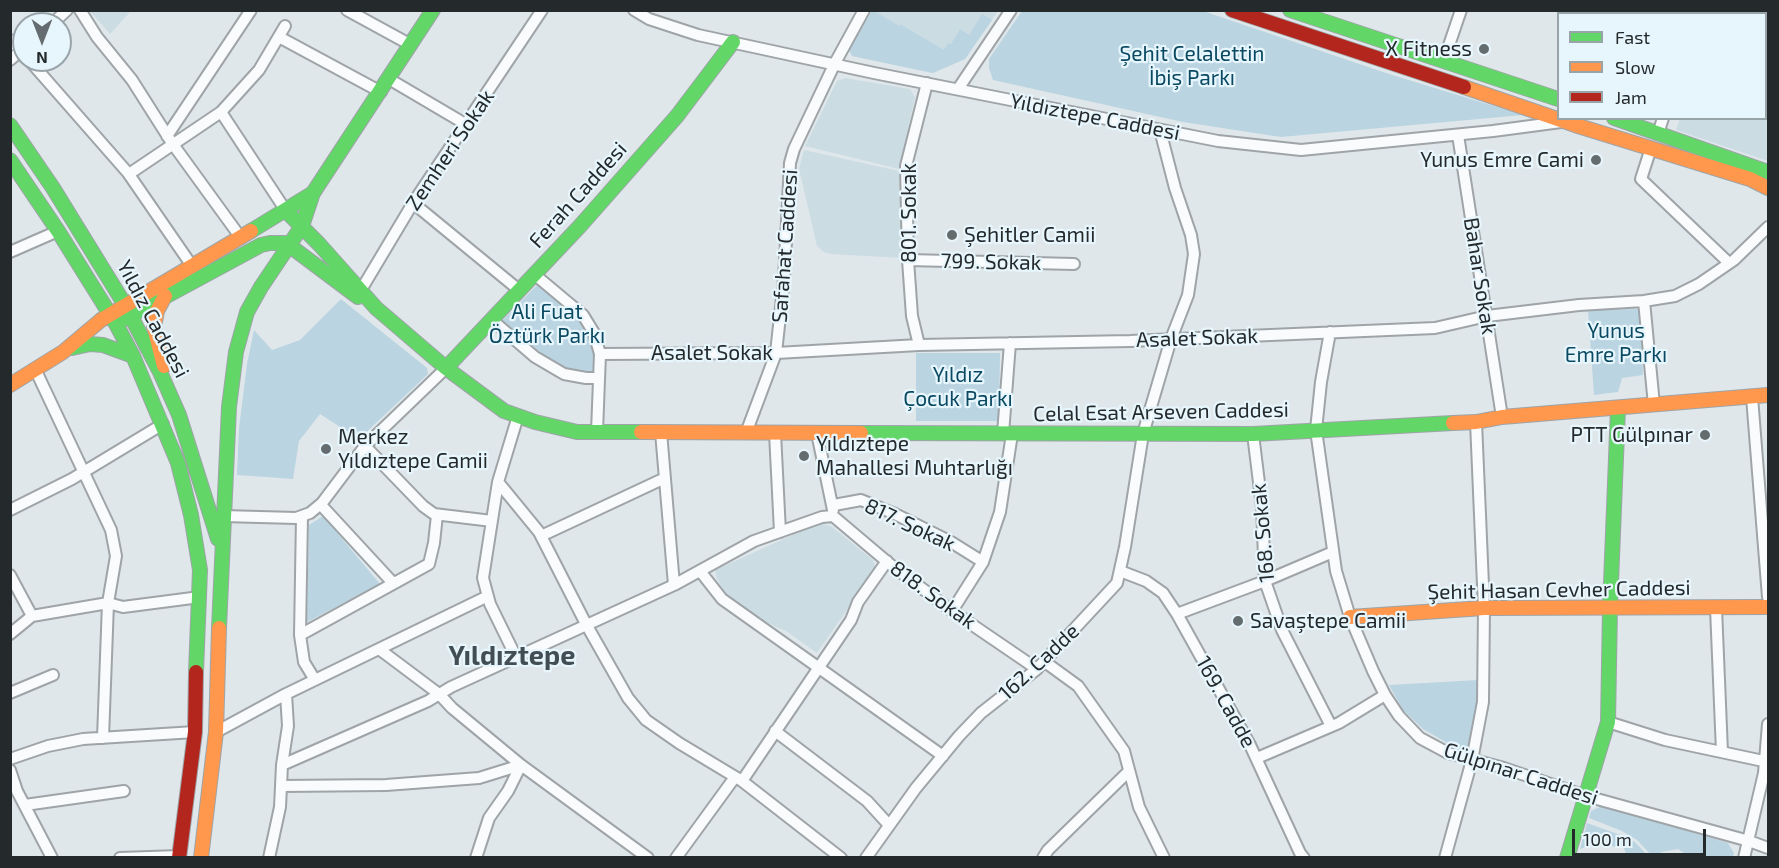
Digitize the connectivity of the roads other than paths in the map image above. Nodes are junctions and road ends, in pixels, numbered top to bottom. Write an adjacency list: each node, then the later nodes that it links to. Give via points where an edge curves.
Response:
1 (80, 10): 36 (street)
2 (250, 10): 36 (street)
3 (347, 10): 12 (street)
4 (433, 10): 16 (main road)
5 (542, 10): 32 (street, Zemheri Sokak)
6 (634, 10): 15 (street, Yıldıztepe Caddesi, via 688,32)
7 (864, 10): 18 (street, Safahat Caddesi)
8 (1011, 10): 22 (street)
9 (1232, 10): 26 (main road)
10 (1461, 10): 17 (street)
11 (1297, 12): 17 (main road)
12 (363, 14): 16 (street)
13 (285, 26): 14 (street)
14 (279, 37): 23 (street); 25 (street, via 259,70)
15 (733, 42): 18 (street, Yıldıztepe Caddesi); 55 (main road, Ferah Caddesi, via 677,116)
16 (411, 45): 20 (main road)
17 (1444, 60): 24 (main road)
18 (835, 63): 21 (street, Yıldıztepe Caddesi); 70 (street, Safahat Caddesi, via 790,164)
19 (40, 72): 40 (street)
20 (389, 79): 23 (main road); 32 (street)
21 (927, 83): 22 (street, Yıldıztepe Caddesi); 51 (street, 801. Sokak, via 906,166)
22 (958, 89): 33 (street, Yıldıztepe Caddesi)
23 (381, 92): 42 (main road)
24 (1557, 99)
25 (221, 111): 36 (street); 44 (street)
26 (1557, 118)
27 (1562, 120): 30 (main road)
28 (1620, 120): 34 (main road)
29 (1663, 120): 34 (street)
30 (1565, 121): 35 (street, Yıldıztepe Caddesi); 37 (main road)
31 (10, 125): 61 (main road, Yıldız Caddesi)
32 (467, 125): 43 (street, Zemheri Sokak)
33 (1160, 130): 35 (street, Yıldıztepe Caddesi, via 1301,150); 66 (street, 162. Cadde, via 1194,254 1188,295)
34 (1658, 134): 39 (main road)
35 (1458, 135): 62 (street, Bahar Sokak)
36 (170, 139): 40 (street); 48 (street)
37 (1651, 148): 41 (main road); 53 (street, via 1641,179)
38 (10, 160): 47 (main road, Yıldız Caddesi)
39 (1768, 172)
40 (129, 174): 54 (street)
41 (1768, 188)
42 (313, 193): 44 (main road); 45 (main road)
43 (413, 203): 56 (street, Zemheri Sokak); 57 (street)
44 (282, 214): 45 (main road); 48 (main road); 49 (main road, via 274,228)
45 (302, 226): 49 (main road); 56 (main road)
46 (1768, 227): 53 (street, Asalet Sokak)
47 (58, 231): 50 (street); 63 (main road, Yıldız Caddesi)
48 (240, 238): 54 (main road)
49 (287, 245): 58 (main road, via 261,245); 60 (main road); 103 (main road, via 253,301 239,338)
50 (10, 252)
51 (908, 260): 52 (street, 799. Sokak); 68 (street, 801. Sokak, via 912,316)
52 (1074, 264)
53 (1729, 264): 59 (street, Asalet Sokak, via 1675,296)
54 (192, 266): 61 (main road)
55 (534, 274): 57 (main road, Ferah Caddesi); 71 (street, via 584,315)
56 (361, 290): 60 (main road)
57 (519, 290): 64 (main road, Ferah Caddesi)
58 (165, 296): 61 (main road); 81 (main road, via 154,327)
59 (1644, 302): 62 (street, Asalet Sokak); 79 (street)
60 (376, 308): 73 (main road, Celal Esat Arseven Caddesi)
61 (127, 310): 63 (main road); 81 (main road, Yıldız Caddesi)
62 (1487, 316): 65 (street, Asalet Sokak, via 1435,328); 83 (street, Bahar Sokak)
63 (113, 319): 69 (main road, via 86,331); 72 (main road, Yıldız Caddesi)
64 (492, 320): 73 (main road, Ferah Caddesi); 75 (street, via 535,357 564,374)
65 (1330, 332): 66 (street, Asalet Sokak); 86 (street, Gülpınar Caddesi)
66 (1172, 339): 67 (street, Asalet Sokak); 93 (street, 162. Cadde)
67 (1010, 343): 68 (street, Asalet Sokak); 92 (street)
68 (919, 345): 70 (street, Asalet Sokak)
69 (68, 350): 72 (main road, via 103,345); 74 (main road)
70 (776, 353): 71 (street, Asalet Sokak); 89 (street, Safahat Caddesi)
71 (600, 354): 75 (street)
72 (133, 356): 85 (main road, Yıldız Caddesi)
73 (446, 368): 82 (main road, Celal Esat Arseven Caddesi, via 504,411); 95 (street)
74 (36, 371): 76 (main road); 96 (street)
75 (598, 378): 87 (street)
76 (10, 385)
77 (1768, 395): 78 (main road, Celal Esat Arseven Caddesi)
78 (1752, 397): 79 (main road, Celal Esat Arseven Caddesi); 112 (street)
79 (1654, 405): 80 (main road, Celal Esat Arseven Caddesi)
80 (1618, 408): 83 (main road, Celal Esat Arseven Caddesi); 126 (main road)
81 (179, 415): 108 (main road, Yıldız Caddesi)
82 (518, 416): 87 (main road, Celal Esat Arseven Caddesi, via 577,432); 98 (street)
83 (1502, 417): 84 (main road, Celal Esat Arseven Caddesi)
84 (1476, 422): 86 (main road, Celal Esat Arseven Caddesi); 125 (street)
85 (163, 424): 96 (street); 120 (main road, Yıldız Caddesi, via 191,514)
86 (1316, 430): 94 (main road, Celal Esat Arseven Caddesi); 109 (street, Gülpınar Caddesi)
87 (597, 432): 88 (main road, Celal Esat Arseven Caddesi)
88 (661, 432): 89 (main road, Celal Esat Arseven Caddesi); 97 (street)
89 (746, 433): 90 (main road, Celal Esat Arseven Caddesi)
90 (775, 433): 91 (main road, Celal Esat Arseven Caddesi); 106 (street)
91 (817, 433): 92 (main road, Celal Esat Arseven Caddesi); 101 (street)
92 (1008, 434): 93 (main road, Celal Esat Arseven Caddesi); 111 (street, via 1000,512)
93 (1143, 434): 94 (main road, Celal Esat Arseven Caddesi); 114 (street, 162. Cadde)
94 (1253, 434): 116 (street, 168. Sokak, via 1262,507)
95 (365, 446): 99 (street); 102 (street, via 423,506)
96 (84, 471): 100 (street); 122 (street, via 113,539 116,556)
97 (665, 478): 107 (street); 118 (street)
98 (498, 482): 105 (street); 107 (street)
99 (321, 504): 104 (street); 117 (street)
100 (10, 510)
101 (833, 511): 106 (street, 817. Sokak); 110 (street, 818. Sokak); 111 (street, 817. Sokak, via 861,500)
102 (437, 514): 105 (street); 117 (street, via 429,564)
103 (223, 516): 104 (street); 108 (main road)
104 (302, 516): 133 (street)
105 (492, 521): 119 (street, via 483,578)
106 (780, 532): 113 (street, 817. Sokak)
107 (541, 536): 131 (street)
108 (221, 551): 149 (main road)
109 (1333, 552): 116 (street); 130 (street, Gülpınar Caddesi)
110 (887, 561): 127 (street, 818. Sokak); 137 (street)
111 (983, 561): 127 (street)
112 (1767, 568): 121 (street)
113 (700, 571): 118 (street, 817. Sokak); 137 (street, via 722,599)
114 (1120, 571): 128 (street, 169. Cadde, via 1163,593); 136 (street, 162. Cadde, via 1109,594)
115 (10, 575): 129 (street)
116 (1265, 581): 128 (street); 146 (street, 168. Sokak, via 1282,630)
117 (393, 583): 133 (street)
118 (674, 585): 131 (street, 817. Sokak)
119 (488, 596): 134 (street); 135 (street)
120 (200, 597): 122 (street, via 123,608); 148 (main road, Yıldız Caddesi)
121 (1768, 597)
122 (108, 603): 129 (street); 150 (street)
123 (1768, 607): 124 (main road, Şehit Hasan Cevher Caddesi)
124 (1716, 608): 126 (main road, Şehit Hasan Cevher Caddesi); 151 (street)
125 (1484, 609): 126 (main road, Şehit Hasan Cevher Caddesi); 130 (main road, Şehit Hasan Cevher Caddesi); 155 (street, via 1483,702)
126 (1610, 609): 144 (main road)
127 (952, 611): 136 (street, 818. Sokak)
128 (1177, 614): 153 (street, 169. Cadde)
129 (32, 616): 132 (street)
130 (1350, 617): 143 (street, Gülpınar Caddesi)
131 (586, 624): 135 (street, 817. Sokak); 161 (street, via 628,698 646,720)
132 (10, 634)
133 (300, 635): 139 (street, via 304,662)
134 (379, 649): 139 (street); 142 (street)
135 (516, 657): 142 (street, 817. Sokak)
136 (1041, 666): 152 (street, 162. Cadde, via 981,713); 160 (street, 818. Sokak, via 1078,686 1124,751)
137 (818, 667): 147 (street); 152 (street)
138 (53, 675): 140 (street)
139 (315, 680): 141 (street)
140 (10, 693)
141 (286, 694): 149 (street); 157 (street, via 288,726)
142 (439, 694): 157 (street, 817. Sokak); 158 (street)
143 (1385, 695): 146 (street); 155 (street, Gülpınar Caddesi, via 1420,738 1448,753)
144 (1608, 722): 151 (street); 164 (main road)
145 (1768, 724): 156 (street)
146 (1331, 726): 153 (street)
147 (775, 731): 161 (street); 166 (street, via 867,801)
148 (195, 732): 150 (street); 170 (main road, Yıldız Caddesi)
149 (216, 732): 173 (main road)
150 (103, 738): 154 (street, via 48,746)
151 (1722, 752): 156 (street)
152 (943, 756): 166 (street, 162. Cadde)
153 (1257, 758): 182 (street, 169. Cadde)
154 (10, 759)
155 (1473, 760): 164 (street, Gülpınar Caddesi); 183 (street)
156 (1767, 762): 167 (street)
157 (282, 765): 162 (street)
158 (521, 765): 162 (street, via 480,778 386,785); 175 (street, via 489,819); 176 (street)
159 (10, 770): 165 (street)
160 (1129, 771): 180 (street); 181 (street, 818. Sokak, via 1139,807)
161 (738, 779): 177 (street); 178 (street)
162 (281, 786): 174 (street)
163 (124, 791): 165 (street)
164 (1586, 796): 167 (street, Gülpınar Caddesi); 184 (main road)
165 (24, 806): 171 (street)
166 (889, 825): 169 (street, 162. Cadde)
167 (1749, 841): 168 (street, Gülpınar Caddesi); 185 (street)
168 (1768, 848)
169 (867, 855): 179 (street)
170 (179, 857): 172 (street)
171 (52, 858)
172 (120, 858)
173 (201, 858)
174 (269, 858)
175 (476, 858)
176 (648, 858)
177 (676, 858)
178 (841, 858)
179 (879, 858)
180 (1043, 858)
181 (1164, 858)
182 (1304, 858)
183 (1445, 858)
184 (1567, 858)
185 (1744, 858)

